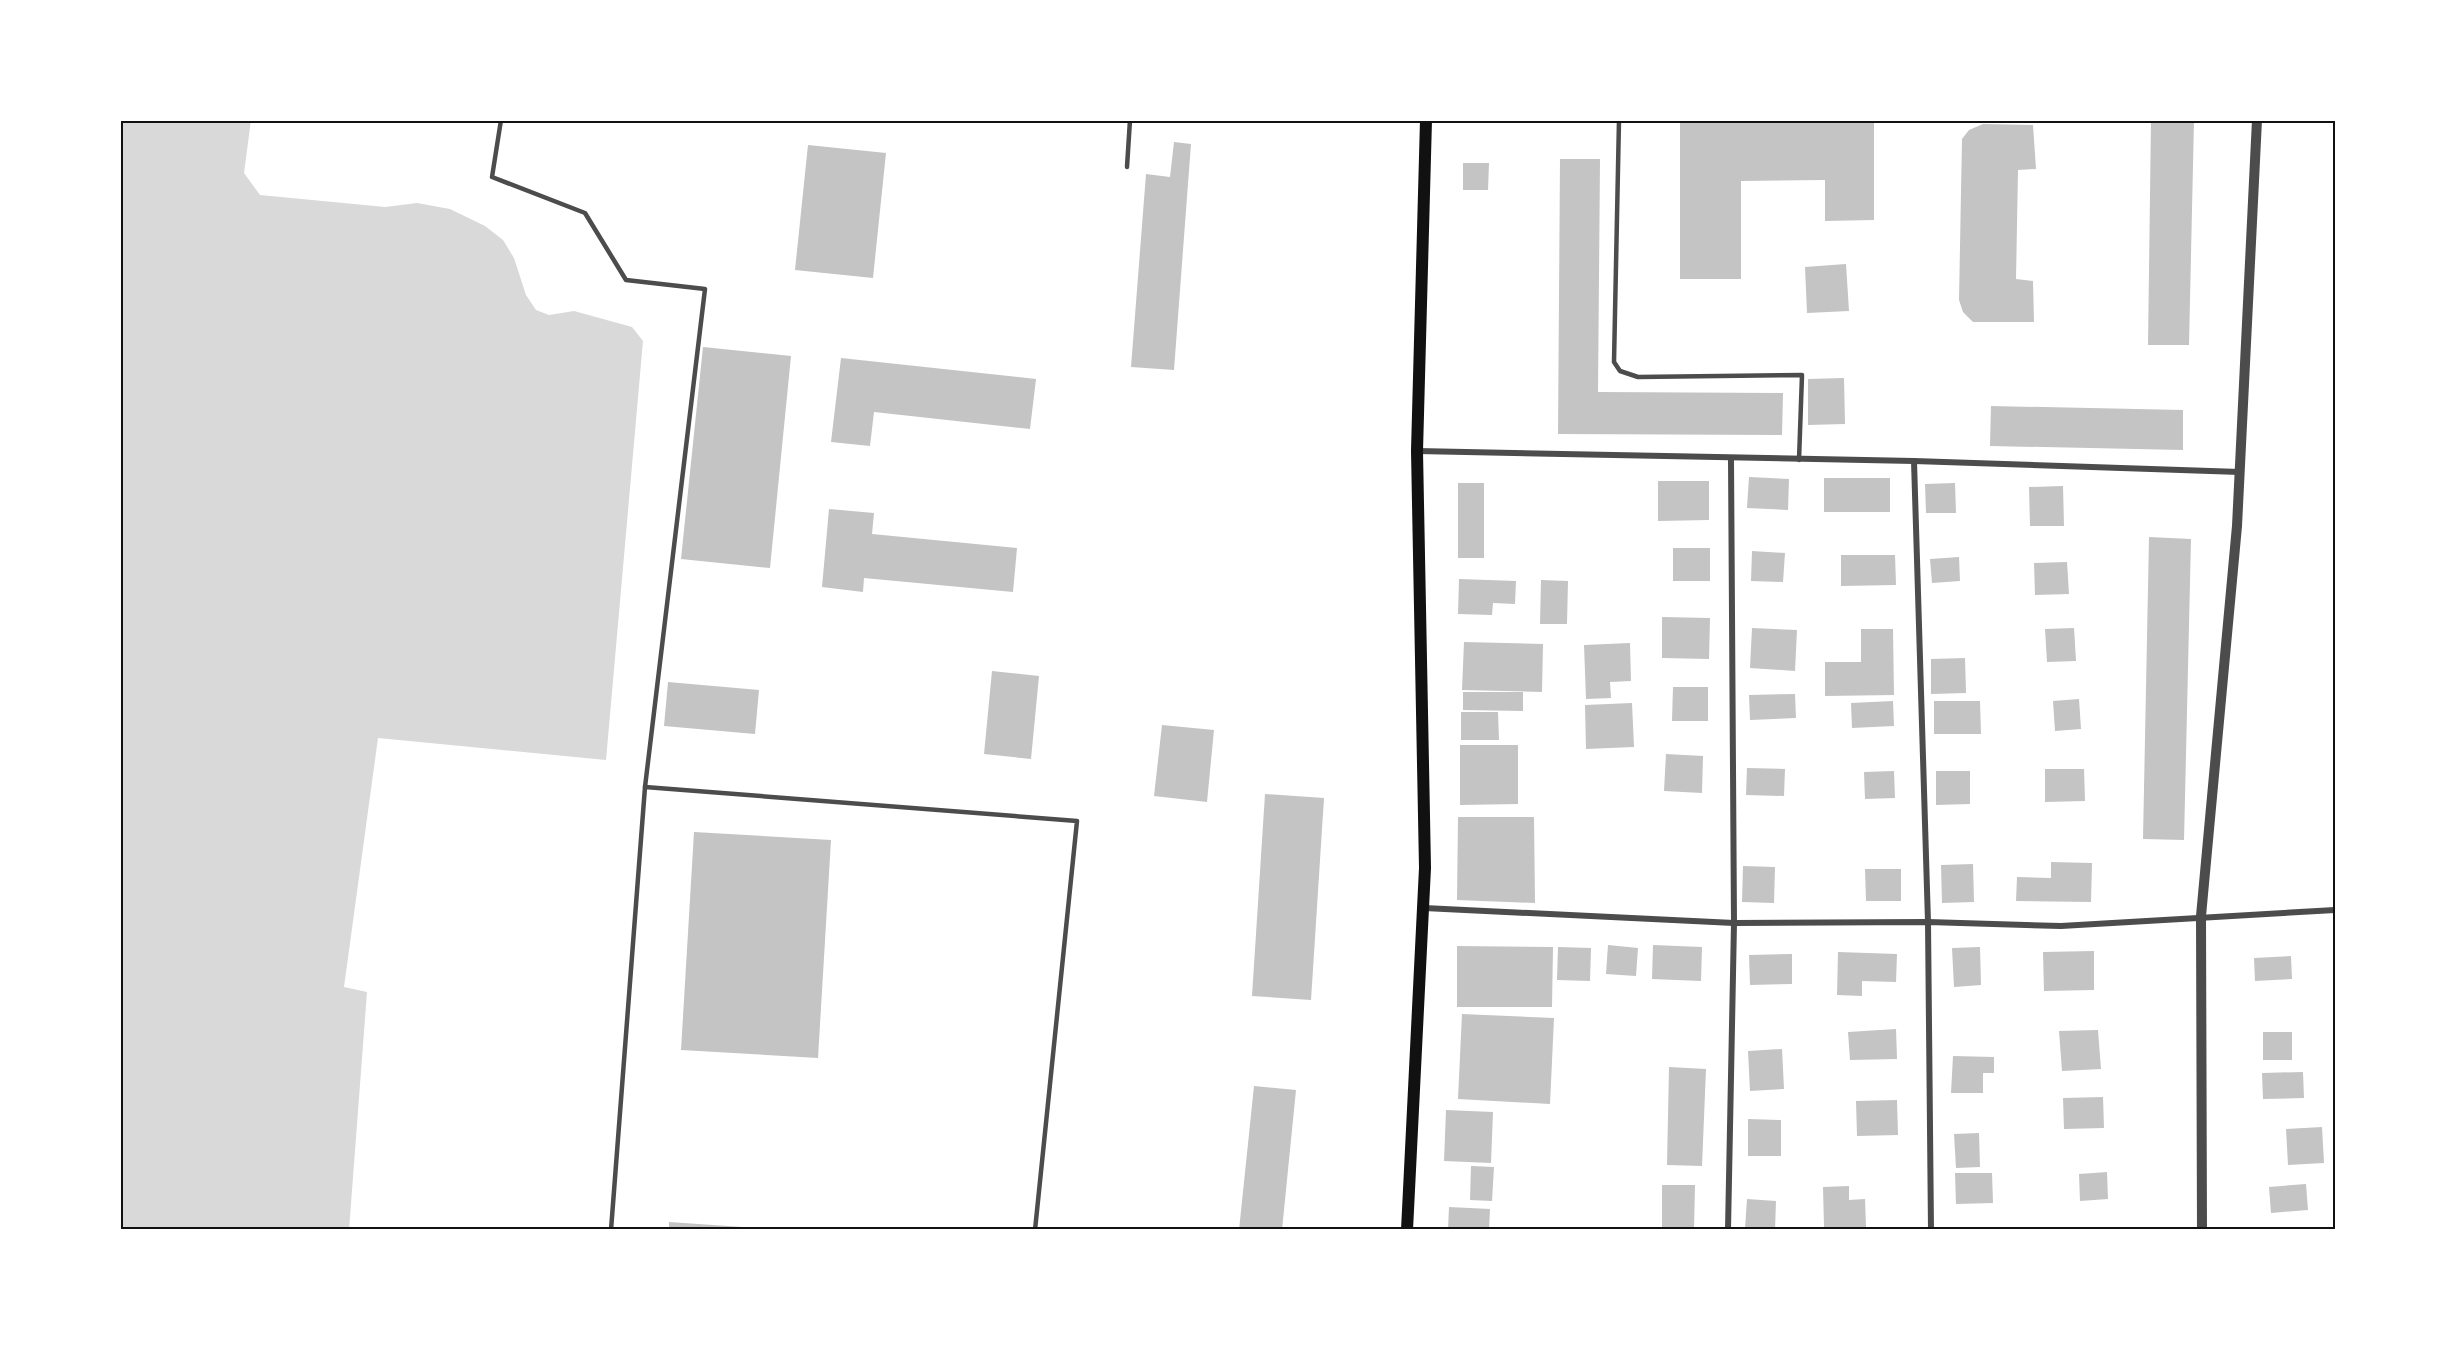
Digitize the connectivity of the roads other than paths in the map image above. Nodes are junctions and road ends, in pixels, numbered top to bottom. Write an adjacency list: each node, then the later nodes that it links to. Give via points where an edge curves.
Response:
1 (501, 120): 12 (lane, via 492,177 585,213 626,280 705,289)
2 (1130, 120): 6 (lane)
3 (1426, 120): 7 (main road)
4 (1619, 120): 9 (lane, via 1614,362 1620,371 1638,377 1802,375)
5 (2257, 120): 11 (street)
6 (1127, 167)
7 (1417, 451): 8 (street); 13 (main road)
8 (1731, 459): 9 (street); 17 (street)
9 (1799, 460): 10 (street)
10 (1914, 461): 11 (street); 16 (street)
11 (2240, 472): 15 (street)
12 (645, 788): 18 (lane); 19 (lane, via 1077,820)
13 (1423, 908): 17 (street); 20 (main road)
14 (2335, 910): 15 (street)
15 (2201, 916): 16 (street, via 2061,926); 23 (street)
16 (1928, 922): 17 (street); 22 (street)
17 (1734, 923): 21 (street)
18 (611, 1230)
19 (1035, 1230)
20 (1407, 1230)
21 (1728, 1230)
22 (1931, 1230)
23 (2202, 1230)

